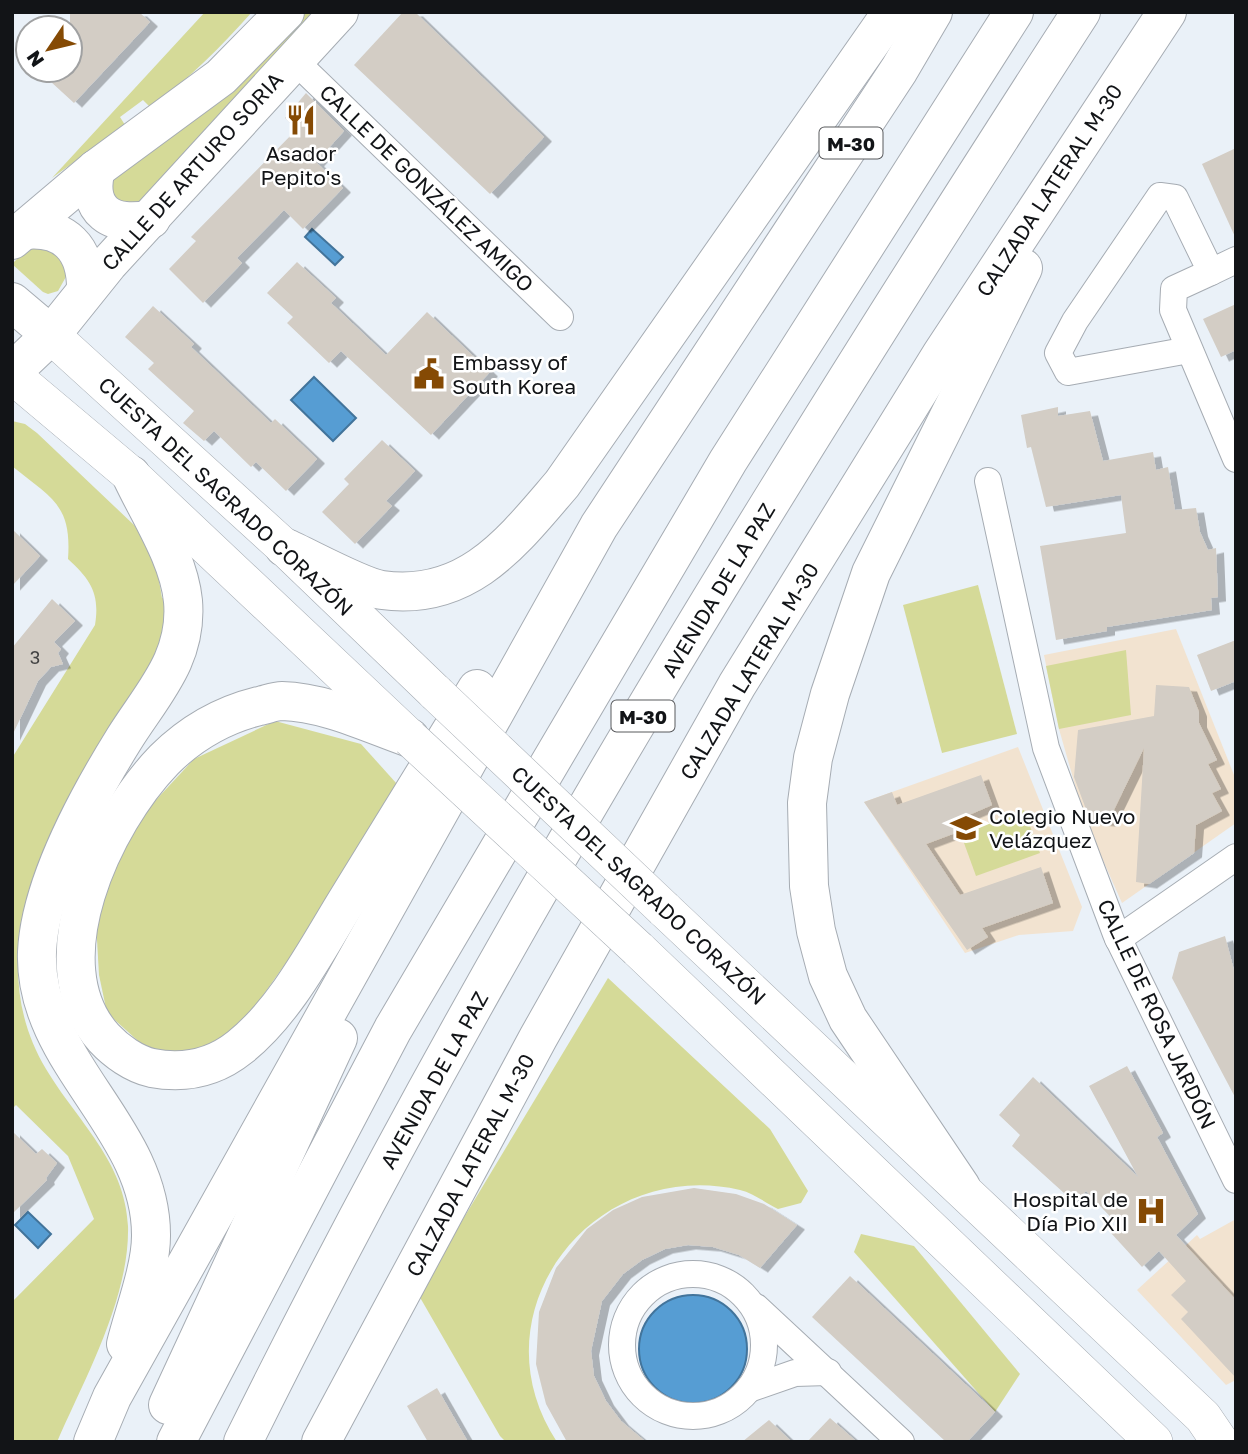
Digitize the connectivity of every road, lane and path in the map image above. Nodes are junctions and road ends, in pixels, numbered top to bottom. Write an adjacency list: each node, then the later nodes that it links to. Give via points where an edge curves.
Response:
1 (285, 12): 10 (main road, CALLE DE ARTURO SORIA, via 221,77)
2 (339, 12): 8 (main road, CALLE DE ARTURO SORIA)
3 (892, 12): 25 (main road, via 562,484 508,547 476,572 443,586 381,590)
4 (933, 12): 24 (main road, M-30)
5 (1014, 12): 41 (main road, M-30, via 728,461 393,1029)
6 (1081, 12): 42 (main road, AVENIDA DE LA PAZ / M-30, via 776,494 547,875 322,1282)
7 (1167, 12): 9 (main road, CALZADA LATERAL M-30)
8 (294, 60): 11 (main road, CALLE DE ARTURO SORIA); 17 (street, CALLE DE GONZÁLEZ AMIGO)
9 (1100, 113): 31 (main road, via 872,573 830,694 808,792 809,886 828,976 848,1019); 33 (main road, CALZADA LATERAL M-30, via 941,355 737,685 538,1038)
10 (96, 169): 11 (main road, via 92,186 97,205 108,216 123,223); 12 (main road, CALLE DE ARTURO SORIA)
11 (150, 219): 15 (main road, CALLE DE ARTURO SORIA)
12 (18, 235): 15 (main road, via 46,228 65,238 80,253)
13 (1236, 260): 14 (street)
14 (1210, 272): 19 (street, via 1174,289 1173,310); 19 (street, via 1175,198 1160,196 1075,321 1058,354 1068,372)
15 (86, 288): 18 (main road, CALLE DE ARTURO SORIA)
16 (12, 302): 18 (main road)
17 (560, 317)
18 (51, 335): 20 (main road, CALLE DE ARTURO SORIA); 25 (main road, CUESTA DEL SAGRADO CORAZÓN)
19 (1189, 350): 21 (street)
20 (12, 374): 22 (main road)
21 (1236, 458)
22 (131, 475): 26 (main road); 36 (main road, via 176,571 183,602 181,633 175,661 124,739 70,838 47,897 37,951 40,989 53,1030 135,1161 148,1199 151,1238)
23 (988, 481): 29 (street, CALLE DE ROSA JARDÓN, via 1046,748)
24 (599, 526): 26 (main road, via 535,594 322,940 255,1033 222,1058 196,1069 171,1071 139,1065 90,1023 75,976 84,892 125,813 163,761 215,722 281,701 330,710); 27 (main road, M-30)
25 (284, 547): 31 (main road, CUESTA DEL SAGRADO CORAZÓN, bridge)
26 (410, 738): 46 (main road, bridge, via 826,1124)
27 (470, 753): 36 (main road, M-30); 40 (main road, M-30)
28 (1236, 856): 29 (street)
29 (1118, 938): 30 (street, CALLE DE ROSA JARDÓN)
30 (1236, 1180)
31 (961, 1187): 37 (main road, CUESTA DEL SAGRADO CORAZÓN)
32 (746, 1298): 34 (street); 35 (street, via 759,1318 764,1343 761,1367); 35 (street, via 728,1283 706,1275 683,1274 661,1281 642,1295 629,1314 622,1336 623,1359 631,1380 646,1399 666,1411 688,1416 711,1414 733,1405)
33 (370, 1353): 43 (main road); 44 (main road)
34 (828, 1372): 35 (street, via 795,1373); 45 (street)
35 (750, 1389)
36 (112, 1397): 39 (main road, M-30)
37 (1212, 1430): 38 (street)
38 (1236, 1440)
39 (93, 1442)
40 (154, 1442)
41 (176, 1442)
42 (243, 1442)
43 (321, 1442)
44 (331, 1442)
45 (901, 1442)
46 (1154, 1442)

